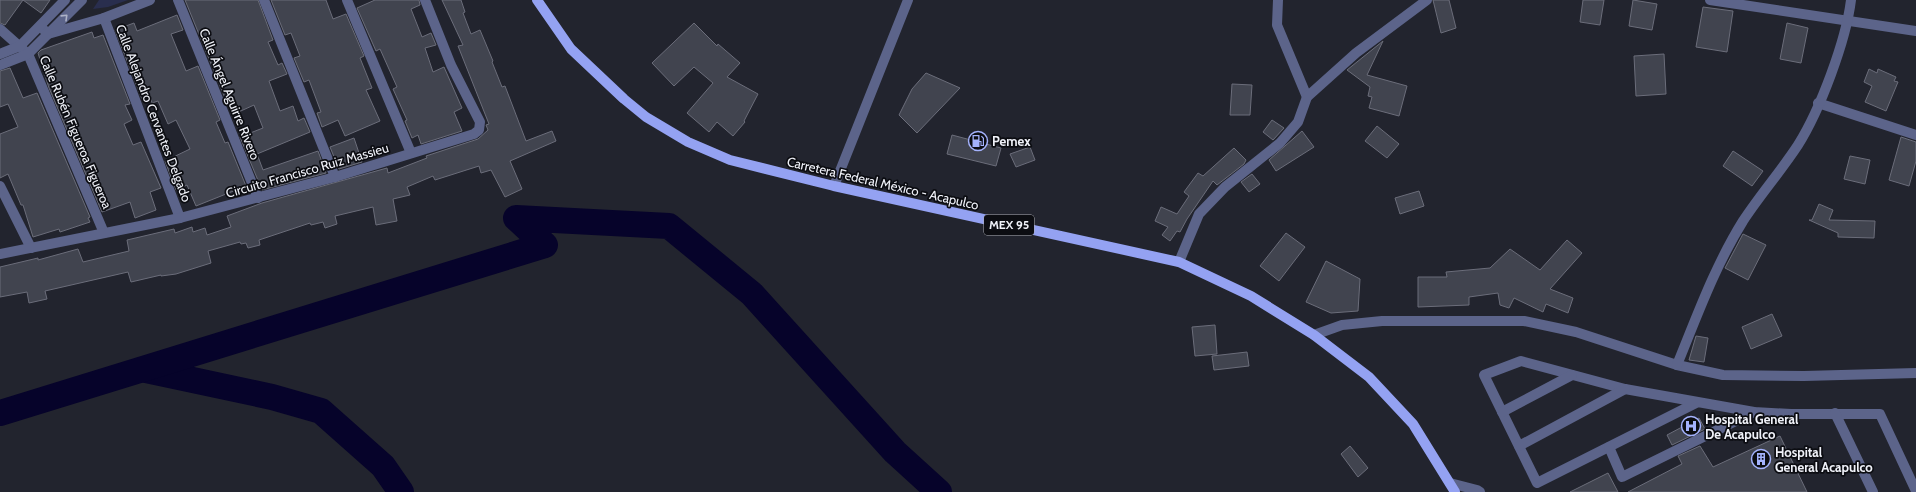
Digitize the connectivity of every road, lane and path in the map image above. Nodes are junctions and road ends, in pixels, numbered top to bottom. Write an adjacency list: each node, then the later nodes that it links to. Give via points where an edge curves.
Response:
1 (65, 0): 17 (street)
2 (82, 0): 17 (street, one-way to 2)
3 (150, 0): 14 (street)
4 (178, 0): 30 (street, Calle Ángel Aguirre Rivero)
5 (264, 0): 27 (street)
6 (347, 0): 26 (street)
7 (425, 0): 26 (street, Circuito Francisco Ruiz Massieu, via 451,65 480,122 479,130 474,134)
8 (537, 0): 29 (main road, Carretera Federal México - Acapulco / MEX 95, via 571,49 646,117 688,142 730,160)
9 (908, 0): 29 (street)
10 (1278, 0): 23 (street, via 1277,25)
11 (1428, 0): 23 (street, via 1356,53)
12 (1710, 0): 15 (street)
13 (1850, 0): 15 (street)
14 (104, 18): 17 (street); 31 (street, Calle Alejandro Cervantes Delgado)
15 (1848, 22): 18 (street); 24 (street)
16 (0, 29): 19 (street, Calle Rubén Figueroa Figueroa)
17 (44, 30): 19 (street); 21 (street)
18 (1916, 31)
19 (20, 46): 20 (street); 21 (street, Calle Rubén Figueroa Figueroa)
20 (0, 54)
21 (28, 54): 22 (street); 32 (street, Calle Rubén Figueroa Figueroa)
22 (0, 65)
23 (1307, 97): 35 (street, via 1298,122 1280,143 1226,187 1199,214)
24 (1818, 103): 25 (street); 37 (street, via 1798,144 1743,221 1718,266)
25 (1916, 135)
26 (411, 153): 27 (street, Circuito Francisco Ruiz Massieu)
27 (335, 177): 30 (street, Circuito Francisco Ruiz Massieu)
28 (0, 186): 33 (street)
29 (834, 186): 35 (main road, Carretera Federal México - Acapulco / MEX 95)
30 (258, 198): 31 (street, Circuito Francisco Ruiz Massieu)
31 (180, 218): 32 (street, Circuito Francisco Ruiz Massieu)
32 (104, 233): 33 (street, Circuito Francisco Ruiz Massieu)
33 (31, 248): 34 (street, Circuito Francisco Ruiz Massieu)
34 (0, 254)
35 (1179, 262): 36 (main road, Carretera Federal México - Acapulco / MEX 95, via 1250,296)
36 (1314, 335): 37 (street, via 1342,325 1382,320 1524,320 1576,332); 47 (main road, Carretera Federal México - Acapulco / MEX 95, via 1369,377 1413,424)
37 (1677, 365): 38 (street, via 1723,375)
38 (1916, 373)
39 (1572, 375): 40 (street); 42 (street); 42 (street, via 1521,361 1484,375)
40 (1625, 389): 41 (street); 45 (street)
41 (1696, 403): 43 (street); 46 (street)
42 (1502, 412): 45 (street)
43 (1754, 412): 44 (street); 46 (street, via 1622,477)
44 (1835, 414): 48 (street, via 1880,414); 50 (street)
45 (1519, 446): 46 (street, via 1537,483)
46 (1608, 447)
47 (1453, 487): 49 (street)
48 (1916, 491)
49 (1480, 492)
50 (1873, 492)

